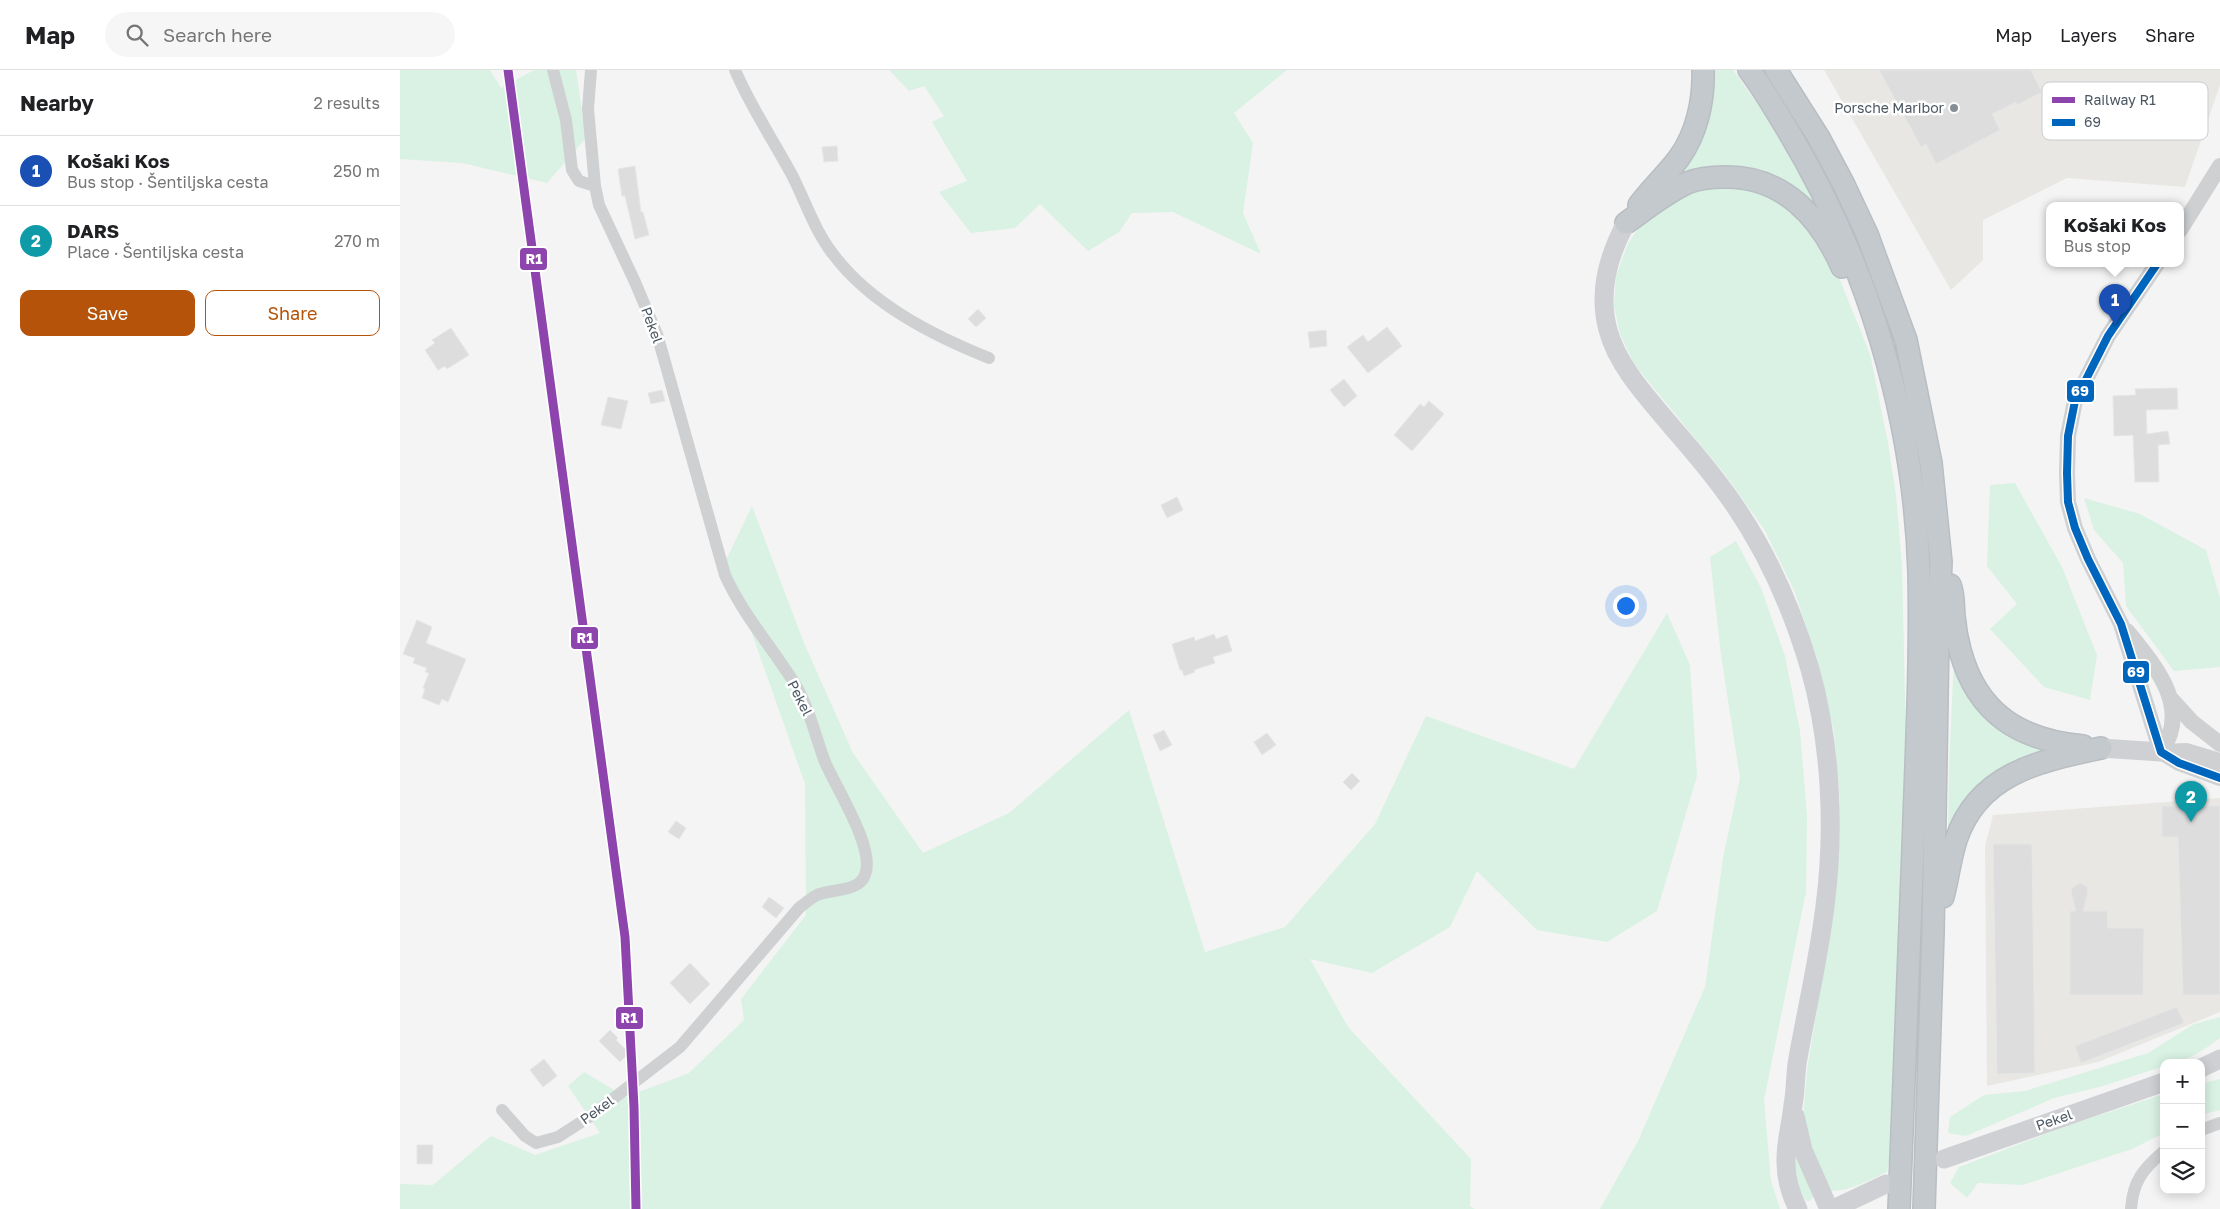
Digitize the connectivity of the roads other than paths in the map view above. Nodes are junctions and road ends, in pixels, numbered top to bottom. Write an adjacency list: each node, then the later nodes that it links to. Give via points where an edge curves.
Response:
1 (553, 70): 8 (street, via 566,120 572,170 579,181)
2 (591, 70): 8 (street, Pekel, via 588,109)
3 (735, 70): 12 (street, via 812,220 833,254 864,285 911,321 949,342)
4 (1703, 70): 9 (highway, via 1704,91 1696,126 1680,157)
5 (1749, 70): 13 (highway, via 1827,199 1865,292)
6 (1776, 70): 14 (highway, via 1844,184 1867,234 1906,340 1931,463)
7 (2220, 166): 10 (street)
8 (595, 186): 27 (street, Pekel, via 599,205 657,334 725,575 736,600 796,685 811,715 825,762 857,827 867,863 865,876 855,886 816,895 799,908 680,1047 592,1115 558,1137 536,1143 525,1136)
9 (1626, 223): 13 (highway, via 1689,182 1744,177 1776,188 1798,202 1819,224); 26 (main road, via 1615,243 1606,278 1604,301 1608,330 1637,385 1735,506 1758,543 1778,579 1817,694 1829,789 1826,906 1798,1059)
10 (2184, 224)
11 (2155, 267): 15 (street, via 2093,363 2075,401 2068,436 2068,502 2075,528)
12 (989, 358)
13 (1888, 367): 36 (highway, via 1911,480 1919,570 1917,740)
14 (1941, 562): 18 (highway, via 1952,590 1960,651 1989,707 2010,725 2033,736 2061,744); 22 (highway)
15 (2120, 624): 16 (street, via 2157,672); 19 (street)
16 (2171, 699): 17 (street, via 2192,722); 19 (street, via 2173,723)
17 (2220, 744)
18 (2101, 748): 19 (main road); 22 (highway, via 2031,765 2004,778 1979,801 1965,820 1957,839)
19 (2161, 752): 20 (street, via 2186,751); 21 (street, via 2179,763)
20 (2220, 760)
21 (2220, 778)
22 (1933, 933): 37 (highway)
23 (2220, 1060): 24 (main road)
24 (2205, 1066)
25 (2160, 1083): 31 (main road, Pekel)
26 (1793, 1105): 33 (main road, via 1786,1165 1790,1192); 34 (main road, via 1803,1150)
27 (502, 1110)
28 (2220, 1123): 29 (street)
29 (2205, 1129)
30 (2160, 1155): 38 (street, via 2142,1172 2132,1191)
31 (1944, 1159)
32 (1886, 1184): 35 (main road)
33 (1798, 1209)
34 (1829, 1209)
35 (1833, 1209)
36 (1899, 1209)
37 (1924, 1209)
38 (2132, 1209)

